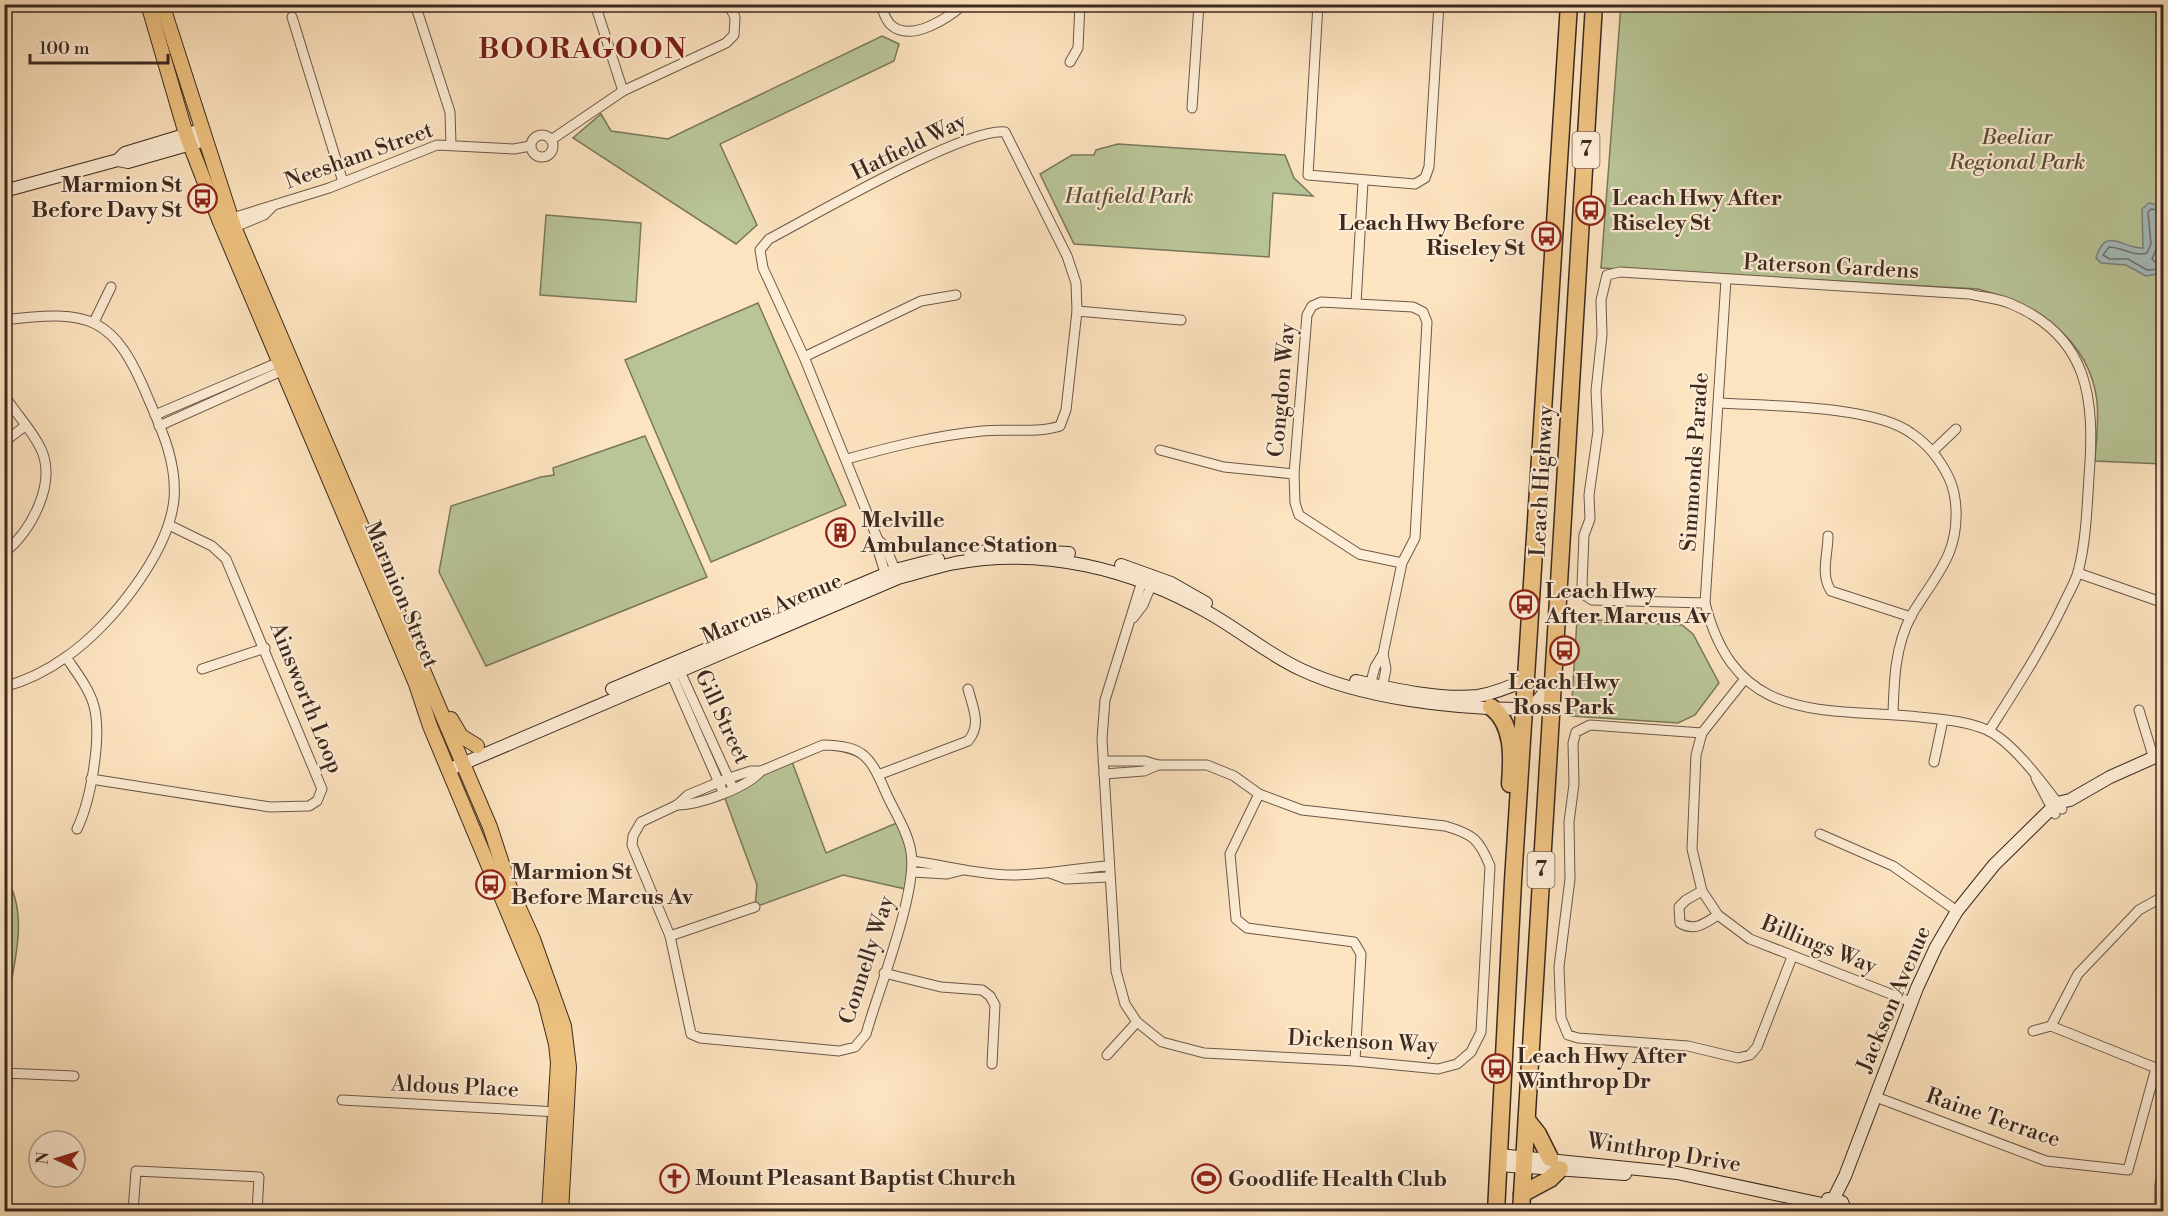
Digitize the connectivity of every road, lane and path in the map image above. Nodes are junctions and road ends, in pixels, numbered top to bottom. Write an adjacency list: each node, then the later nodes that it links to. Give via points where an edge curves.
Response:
1 (148, 4): 19 (main road, Marmion Street)
2 (162, 4): 18 (main road, Marmion Street)
3 (415, 4): 21 (street, via 450,112)
4 (595, 4): 16 (street)
5 (728, 4): 16 (street, Neesham Street, via 735,17 734,35 726,43)
6 (880, 4): 7 (street, via 889,24 899,31 915,32 953,14)
7 (964, 4)
8 (1080, 4): 15 (street, via 1078,48)
9 (1199, 4): 17 (street)
10 (1317, 4): 24 (street, via 1308,175)
11 (1439, 4): 24 (street, via 1429,167 1425,178 1415,184)
12 (1569, 4): 29 (highway, Leach Highway / 7)
13 (1594, 4): 31 (highway, Leach Highway / 7)
14 (292, 17): 23 (street)
15 (1070, 62)
16 (623, 91): 20 (street, Neesham Street)
17 (1192, 108)
18 (203, 135): 19 (street); 26 (main road, Marmion Street)
19 (188, 139): 25 (street, via 128,162 118,160); 26 (main road, Marmion Street)
20 (551, 140): 22 (street, Neesham Street, via 547,135 538,135); 22 (street, Neesham Street, via 552,151 545,157 536,156)
21 (451, 144): 22 (street, Neesham Street, via 514,149); 23 (street, Neesham Street, via 437,145)
22 (530, 146)
23 (344, 182): 26 (street, Neesham Street)
24 (1363, 182): 32 (street)
25 (4, 191)
26 (227, 225): 39 (main road, Marmion Street)
27 (1726, 280): 41 (street, Simmonds Parade); 56 (street, Paterson Gardens, via 1969,294 2008,302 2062,339 2084,376 2090,401 2087,513); 59 (street, Paterson Gardens, via 1620,272 1607,275 1601,300 1598,431 1589,495 1590,519 1584,535 1582,585 1592,600)
28 (111, 287): 36 (street)
29 (1551, 293): 31 (highway); 50 (highway, Leach Highway / 7)
30 (956, 295): 37 (street, via 921,301)
31 (1577, 295): 38 (highway, Leach Highway / 7)
32 (1356, 303): 51 (street, Congdon Way, via 1321,302 1312,306 1307,315); 55 (street, Congdon Way, via 1413,307 1423,312 1427,322 1415,538)
33 (1077, 311): 35 (street); 37 (street, Hatfield Way, via 1076,283 1067,256 1013,144 1005,132 994,131 935,153 770,239 760,250 763,268); 49 (street, Hatfield Way, via 1066,410 1060,426 922,438)
34 (4, 320): 36 (street, via 60,315)
35 (1181, 320)
36 (94, 322): 42 (street, via 129,354)
37 (804, 357): 49 (street, Hatfield Way)
38 (1572, 360): 50 (highway, via 1564,353 1558,356 1550,445); 69 (highway, Leach Highway / 7)
39 (286, 365): 42 (street); 44 (street); 66 (main road, Marmion Street); 83 (main road, Marmion Street, via 411,673)
40 (4, 395): 43 (street)
41 (1719, 403): 48 (street, via 1848,411 1910,431); 59 (street, Simmonds Parade)
42 (155, 415): 44 (street)
43 (25, 426): 46 (street); 54 (street, via 43,454 45,489 35,514)
44 (159, 426): 52 (street, via 173,469 174,498)
45 (1956, 429): 48 (street)
46 (4, 442)
47 (1160, 450): 51 (street, via 1224,467)
48 (1933, 451): 61 (street, via 1952,485 1955,534 1949,554)
49 (847, 459): 57 (street, Hatfield Way, via 878,540 878,550)
50 (1541, 462): 67 (highway, Leach Highway / 7)
51 (1294, 474): 55 (street, Congdon Way, via 1299,515 1359,554)
52 (169, 525): 62 (street, Ainsworth Loop, via 212,546 226,559); 63 (street, via 157,552 133,586 102,625)
53 (1828, 536): 61 (street, via 1824,572 1831,591)
54 (4, 553)
55 (1402, 563): 72 (street, Congdon Way, via 1383,654 1375,667)
56 (2078, 573): 60 (street); 78 (street, Paterson Gardens, via 2051,628)
57 (892, 576): 58 (street, Marcus Avenue, via 1004,558 1068,560); 64 (street, Marcus Avenue)
58 (1148, 578): 72 (street, Marcus Avenue, via 1302,670); 82 (street, Dickenson Way, via 1143,605 1132,618 1105,700)
59 (1705, 603): 68 (street, Simmonds Parade, via 1717,642)
60 (2163, 603)
61 (1911, 617): 76 (street, via 1894,668)
62 (265, 648): 65 (street); 89 (street, Ainsworth Loop, via 320,777 322,789 316,801 309,806 243,804)
63 (66, 657): 70 (street); 89 (street, via 90,695 95,714)
64 (674, 668): 80 (street, Marcus Avenue); 83 (street, Marcus Avenue); 90 (street, Gill Street); 91 (street, Gill Street)
65 (202, 669)
66 (422, 671): 80 (main road, via 461,736); 83 (main road, Marmion Street)
67 (1527, 678): 72 (street, Marcus Avenue, via 1476,696); 74 (highway, Leach Highway / 7)
68 (1744, 680): 76 (street, Simmonds Parade, via 1794,706); 79 (street, Billings Way)
69 (1553, 682): 74 (street, via 1534,705); 129 (highway, Leach Highway / 7)
70 (4, 687)
71 (968, 689): 88 (street, via 977,723 975,734 968,741)
72 (1375, 689): 73 (street, Marcus Avenue)
73 (1491, 707): 74 (street, Marcus Avenue); 105 (highway, via 1502,715 1510,739 1508,848)
74 (1526, 707): 105 (highway, Leach Highway / 7)
75 (2139, 710): 81 (street)
76 (1893, 714): 77 (street, Simmonds Parade)
77 (1943, 720): 78 (street, Simmonds Parade); 84 (street)
78 (1989, 731): 96 (street, Simmonds Parade, via 2034,773)
79 (1702, 733): 106 (street, Billings Way, via 1696,755 1692,849); 112 (street, via 1590,725 1576,732 1569,822 1570,879 1559,967 1564,1029 1578,1038 1688,1046 1738,1058 1750,1055 1757,1047)
80 (477, 746): 83 (street, Marcus Avenue)
81 (2158, 755): 96 (street, Jackson Avenue)
82 (1103, 760): 85 (street, Dickenson Way); 87 (street, Dickenson Way)
83 (453, 762): 127 (main road, Marmion Street, via 545,1001 557,1054)
84 (1934, 762)
85 (1158, 765): 87 (street, Dickenson Way, via 1144,771); 94 (street, Dickenson Way, via 1207,765 1234,776)
86 (761, 771): 88 (street, Connelly Way, via 823,745 844,746 863,753); 90 (street, Connelly Way); 92 (street, Connelly Way, via 753,780)
87 (1104, 774): 100 (street, Dickenson Way)
88 (878, 775): 99 (street, Connelly Way, via 911,850)
89 (91, 778): 97 (street)
90 (729, 778): 91 (street, Connelly Way); 92 (street, Gill Street)
91 (719, 782): 93 (street, Gill Street); 95 (street, Connelly Way, via 688,795)
92 (733, 788): 93 (street, Connelly Way)
93 (723, 792): 95 (street, Connelly Way, via 693,805)
94 (1259, 794): 120 (street, via 1230,854 1236,919 1247,928 1354,942 1361,954); 120 (street, Dickenson Way, via 1302,810 1445,826 1468,833 1482,845 1490,866 1481,1032 1471,1052 1457,1064 1438,1069)
95 (677, 805): 111 (street, Connelly Way, via 641,822 632,845)
96 (2059, 807): 109 (street, Jackson Avenue, via 1994,865)
97 (77, 829)
98 (1820, 834): 109 (street, via 1893,866)
99 (912, 861): 101 (street); 102 (street, Connelly Way)
100 (1108, 866): 103 (street); 104 (street, Dickenson Way)
101 (963, 870): 102 (street, via 947,874); 103 (street, via 1010,875)
102 (912, 872): 113 (street, Connelly Way)
103 (1050, 873): 104 (street, via 1066,879)
104 (1109, 878): 115 (street, Dickenson Way, via 1116,971 1125,1004)
105 (1513, 881): 130 (highway, Leach Highway / 7)
106 (1702, 891): 110 (street, Billings Way); 110 (street, via 1679,907 1680,923 1698,928)
107 (2163, 896): 116 (street, via 2139,910 2078,974)
108 (755, 907): 111 (street)
109 (1957, 911): 114 (street, Jackson Avenue)
110 (1718, 915): 112 (street, Billings Way, via 1750,939)
111 (670, 936): 113 (street, Connelly Way, via 691,1034 700,1038 839,1051 855,1047 866,1034)
112 (1792, 957): 114 (street, Billings Way)
113 (884, 973): 121 (street, via 940,987 982,990 990,996 995,1005)
114 (1911, 1002): 125 (street, Jackson Avenue)
115 (1137, 1022): 118 (street); 120 (street, Dickenson Way, via 1162,1042 1204,1053)
116 (2051, 1026): 117 (street); 122 (street)
117 (2033, 1031)
118 (1107, 1054)
119 (2163, 1060): 122 (street, Raine Terrace)
120 (1355, 1061)
121 (992, 1064)
122 (2156, 1068): 125 (street, Raine Terrace, via 2128,1170 2046,1161)
123 (6, 1073): 124 (street); 128 (street)
124 (74, 1076)
125 (1876, 1097): 134 (street, Jackson Avenue)
126 (342, 1100): 127 (street, Aldous Place)
127 (561, 1112): 137 (main road, Marmion Street); 138 (main road, Marmion Street)
128 (4, 1115)
129 (1527, 1120): 131 (highway, Leach Highway / 7); 132 (highway)
130 (1498, 1160): 131 (street, Winthrop Drive); 139 (highway, Leach Highway / 7)
131 (1524, 1161): 132 (street, Winthrop Drive); 133 (highway, Leach Highway / 7)
132 (1555, 1164): 133 (highway, via 1550,1179); 134 (street, Winthrop Drive)
133 (1522, 1194): 140 (highway, Leach Highway / 7)
134 (1830, 1206)
135 (133, 1212): 136 (street, via 136,1171 259,1177)
136 (257, 1212)
137 (549, 1212)
138 (561, 1212)
139 (1496, 1212)
140 (1521, 1212)

